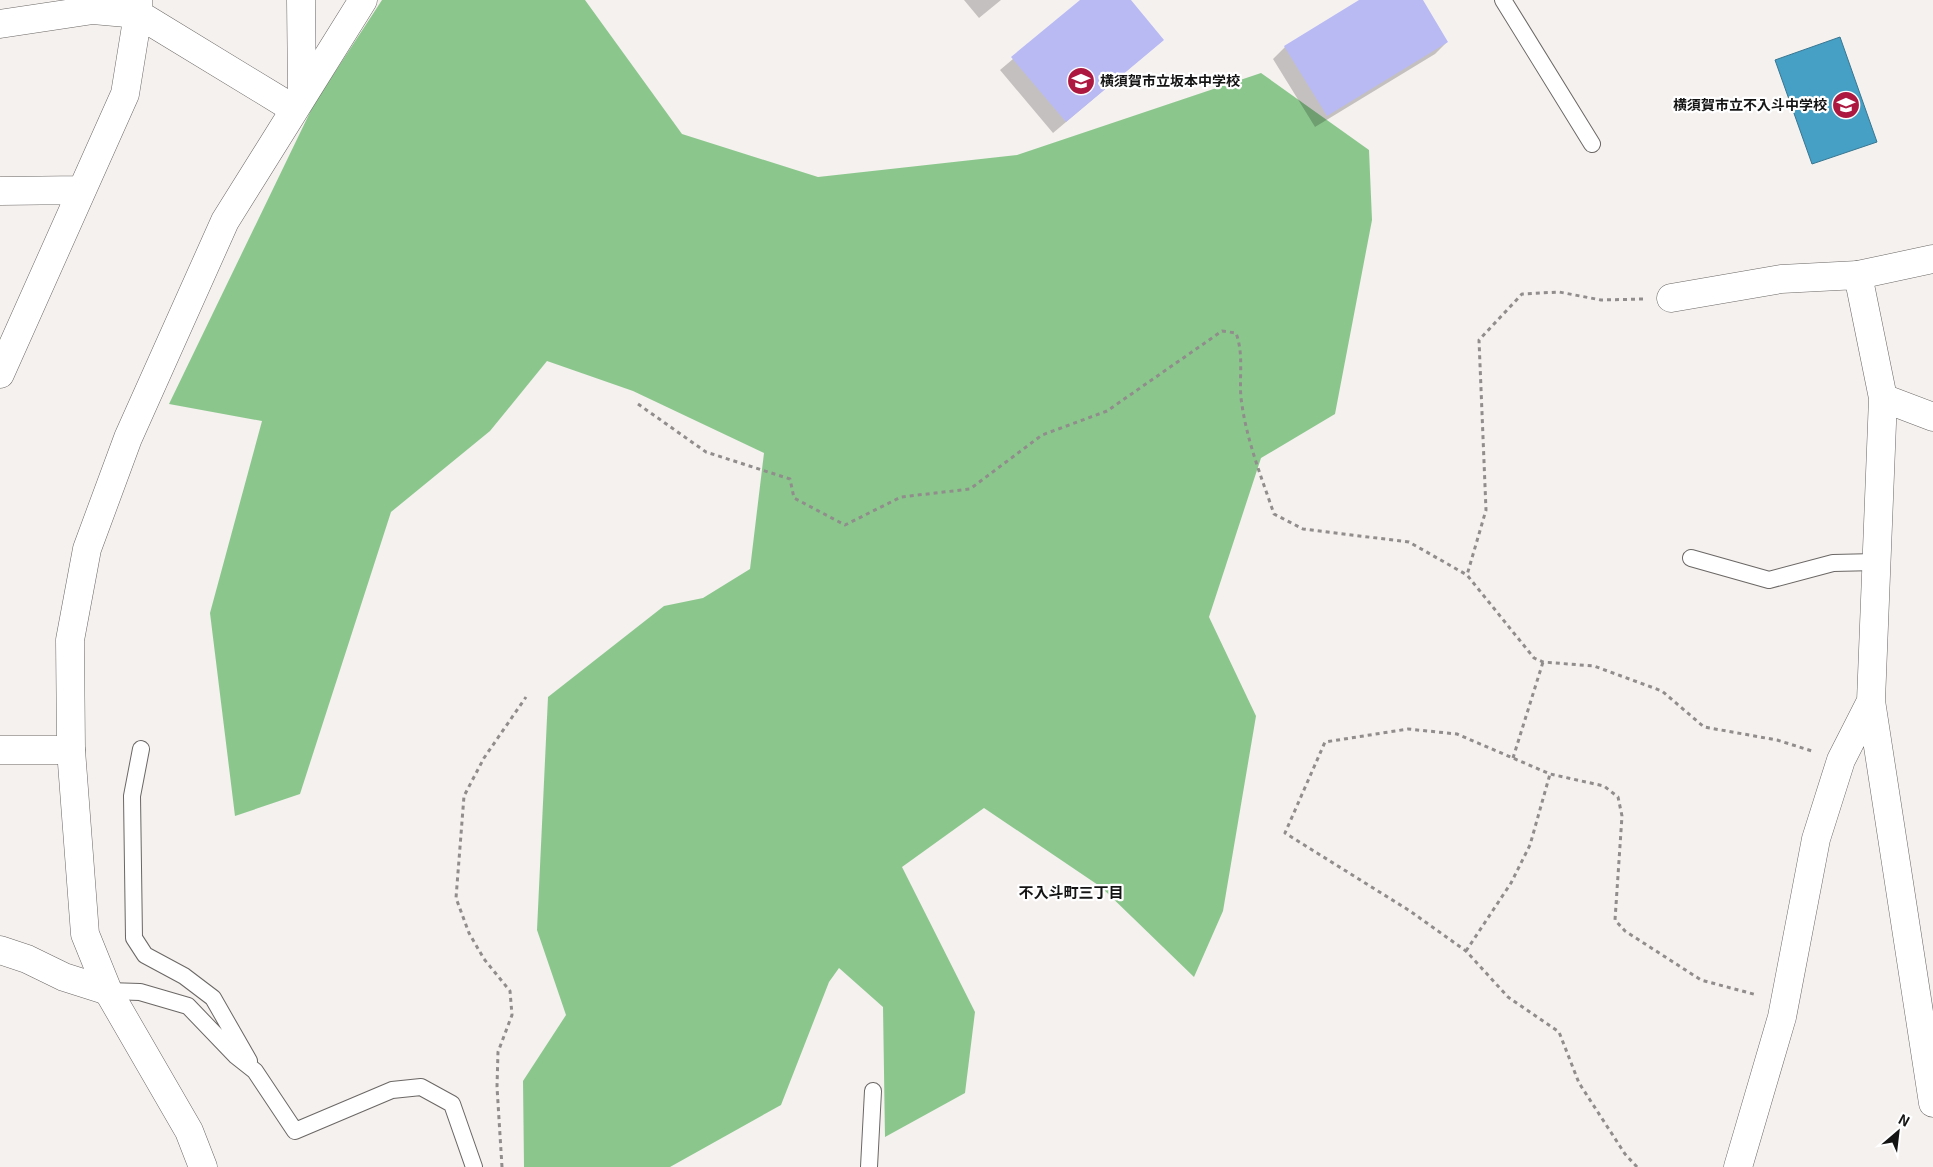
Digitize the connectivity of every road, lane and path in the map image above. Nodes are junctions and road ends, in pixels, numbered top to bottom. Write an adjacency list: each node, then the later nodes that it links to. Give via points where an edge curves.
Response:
1 (301, 0): 6 (street)
2 (362, 0): 6 (street)
3 (1503, 0): 7 (lane)
4 (138, 7): 5 (street, via 92,10); 6 (street); 8 (street, via 125,94)
5 (0, 24)
6 (298, 102): 25 (street, via 225,221 128,438 87,549 70,640)
7 (1592, 144)
8 (82, 190): 9 (street); 13 (street)
9 (0, 191)
10 (1933, 259): 11 (street)
11 (1858, 275): 12 (street, via 1781,279); 14 (street)
12 (1671, 298): 19 (path, via 1601,300 1559,292 1522,294 1479,340 1486,510)
13 (1, 371)
14 (1883, 398): 16 (street); 18 (street)
15 (638, 404): 19 (path, via 706,452 790,479 794,498 845,525 901,498 970,488 1042,435 1107,410 1222,331 1236,333 1241,347 1241,397 1249,443 1274,514 1304,529 1409,542)
16 (1933, 417)
17 (1691, 558): 18 (lane, via 1769,580 1833,563)
18 (1876, 562): 22 (street)
19 (1467, 575): 20 (path, via 1534,658)
20 (1543, 662): 26 (path); 27 (path, via 1594,666 1662,691 1704,727 1777,740)
21 (526, 697): 38 (path, via 484,758 464,796 456,898 472,940 510,991 512,1015 498,1052)
22 (1871, 701): 27 (street); 35 (street)
23 (141, 749): 33 (lane, via 132,796 134,938 145,955 184,976 213,998)
24 (0, 750): 25 (street)
25 (71, 750): 31 (street, via 85,934)
26 (1513, 758): 28 (path); 30 (path, via 1457,734 1408,729 1325,742 1285,833 1410,911)
27 (1842, 760): 32 (street, via 1816,839)
28 (1550, 774): 30 (path, via 1530,845 1511,883); 32 (path, via 1604,786 1618,796 1622,816 1615,920 1625,930 1701,980)
29 (0, 950): 31 (street, via 64,977)
30 (1466, 951): 40 (path, via 1508,997 1559,1032 1579,1083)
31 (108, 991): 33 (lane, via 140,992 188,1006); 36 (street, via 189,1130)
32 (1785, 1003): 41 (street)
33 (255, 1071): 37 (lane, via 295,1131 392,1090 421,1087 452,1104)
34 (873, 1091): 39 (lane)
35 (1933, 1103)
36 (202, 1167)
37 (474, 1167)
38 (502, 1167)
39 (869, 1167)
40 (1637, 1167)
41 (1738, 1167)

